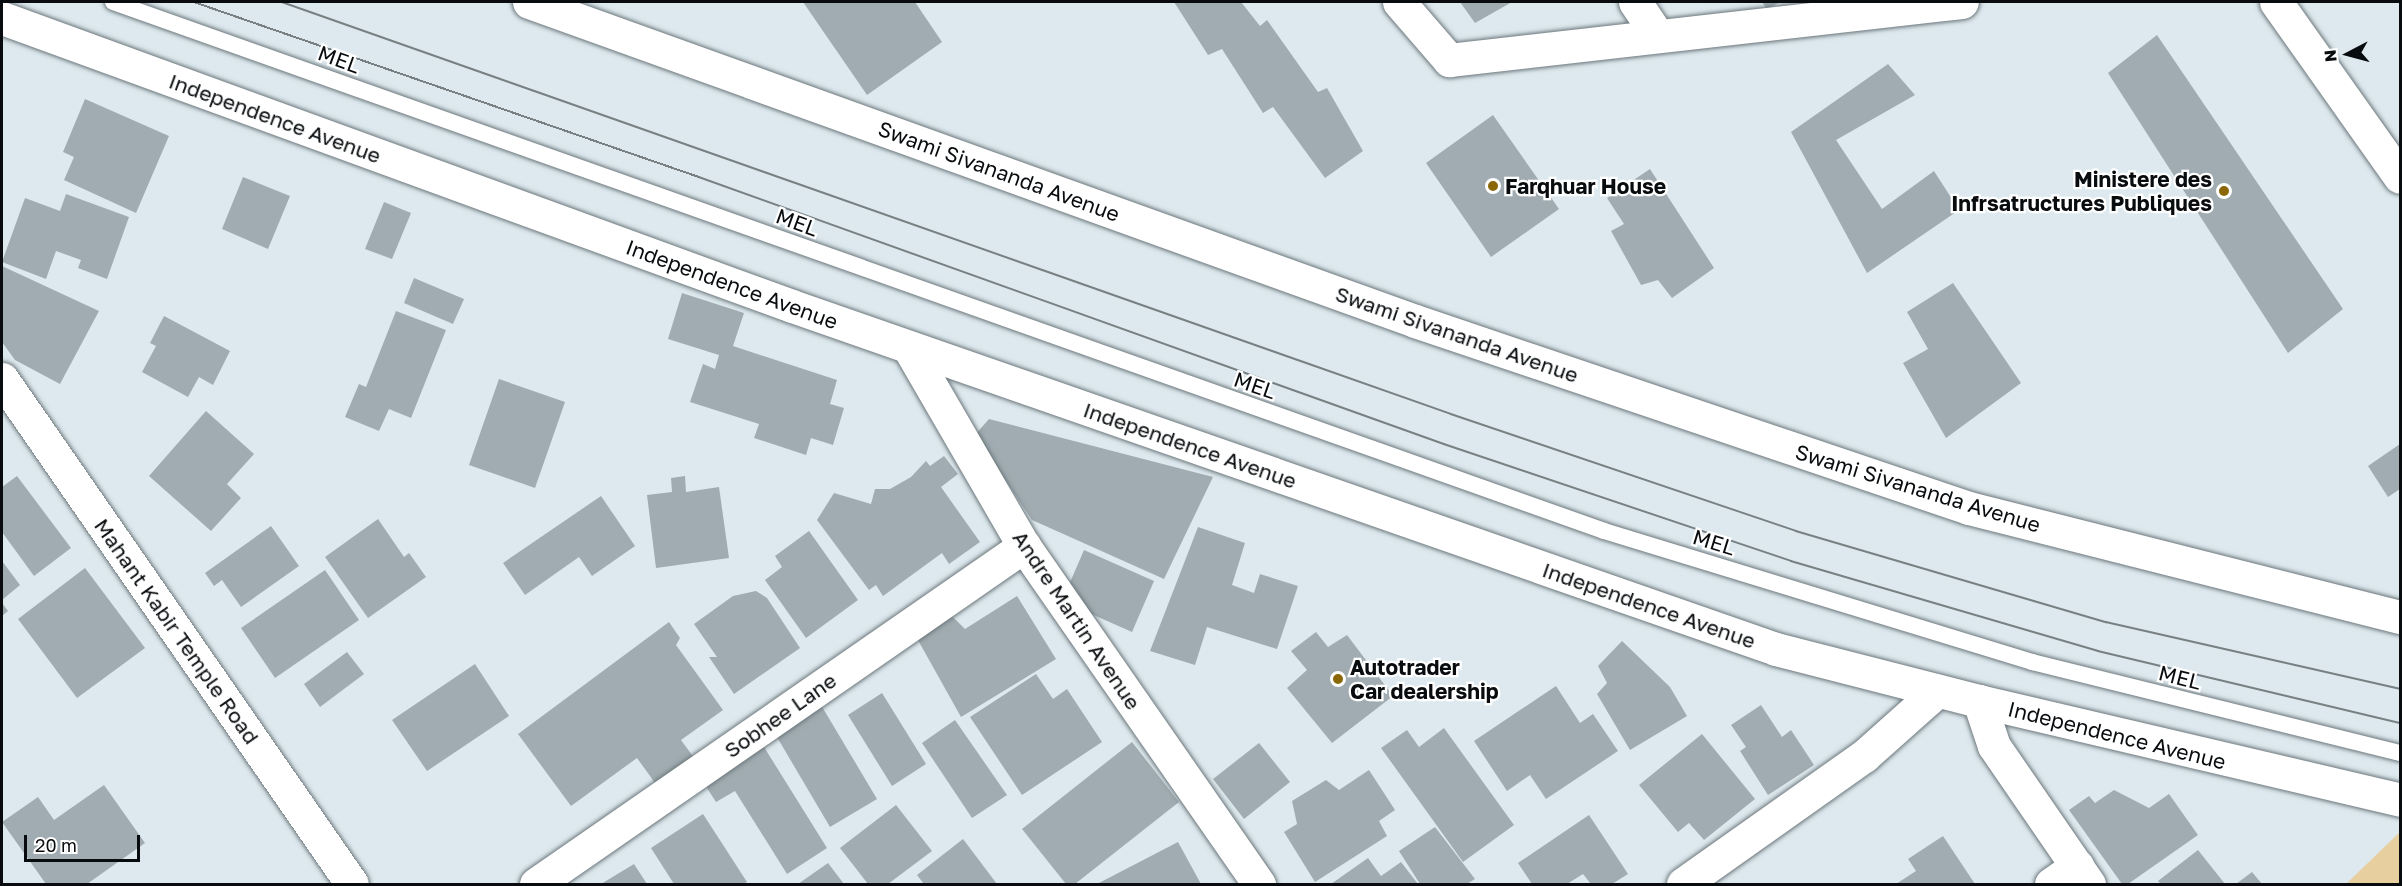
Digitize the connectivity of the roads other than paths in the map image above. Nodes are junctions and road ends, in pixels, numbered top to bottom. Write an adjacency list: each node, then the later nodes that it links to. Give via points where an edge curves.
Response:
1 (112, 2): 16 (lane, MEL, via 1604,531 2032,662)
2 (529, 2): 13 (street, Swami Sivananda Avenue, via 1415,321 1969,508)
3 (1399, 2): 8 (street, via 1449,60)
4 (1635, 2): 8 (street)
5 (1962, 2): 8 (street)
6 (2276, 2): 9 (street)
7 (2, 18): 10 (street, Independence Avenue)
8 (1658, 36)
9 (2400, 177)
10 (909, 348): 12 (street, Andre Martin Avenue); 14 (street, Independence Avenue, via 1776,649)
11 (7, 399): 19 (street, Mahant Kabir Temple Road)
12 (1024, 546): 20 (street, Sobhee Lane); 21 (street, Andre Martin Avenue)
13 (2400, 617)
14 (1937, 691): 15 (street, Independence Avenue); 22 (street, via 1864,756)
15 (1978, 701): 17 (street, Independence Avenue); 18 (street, via 1994,746)
16 (2400, 753)
17 (2400, 800)
18 (2072, 878)
19 (351, 885)
20 (536, 885)
21 (1259, 885)
22 (1683, 885)

